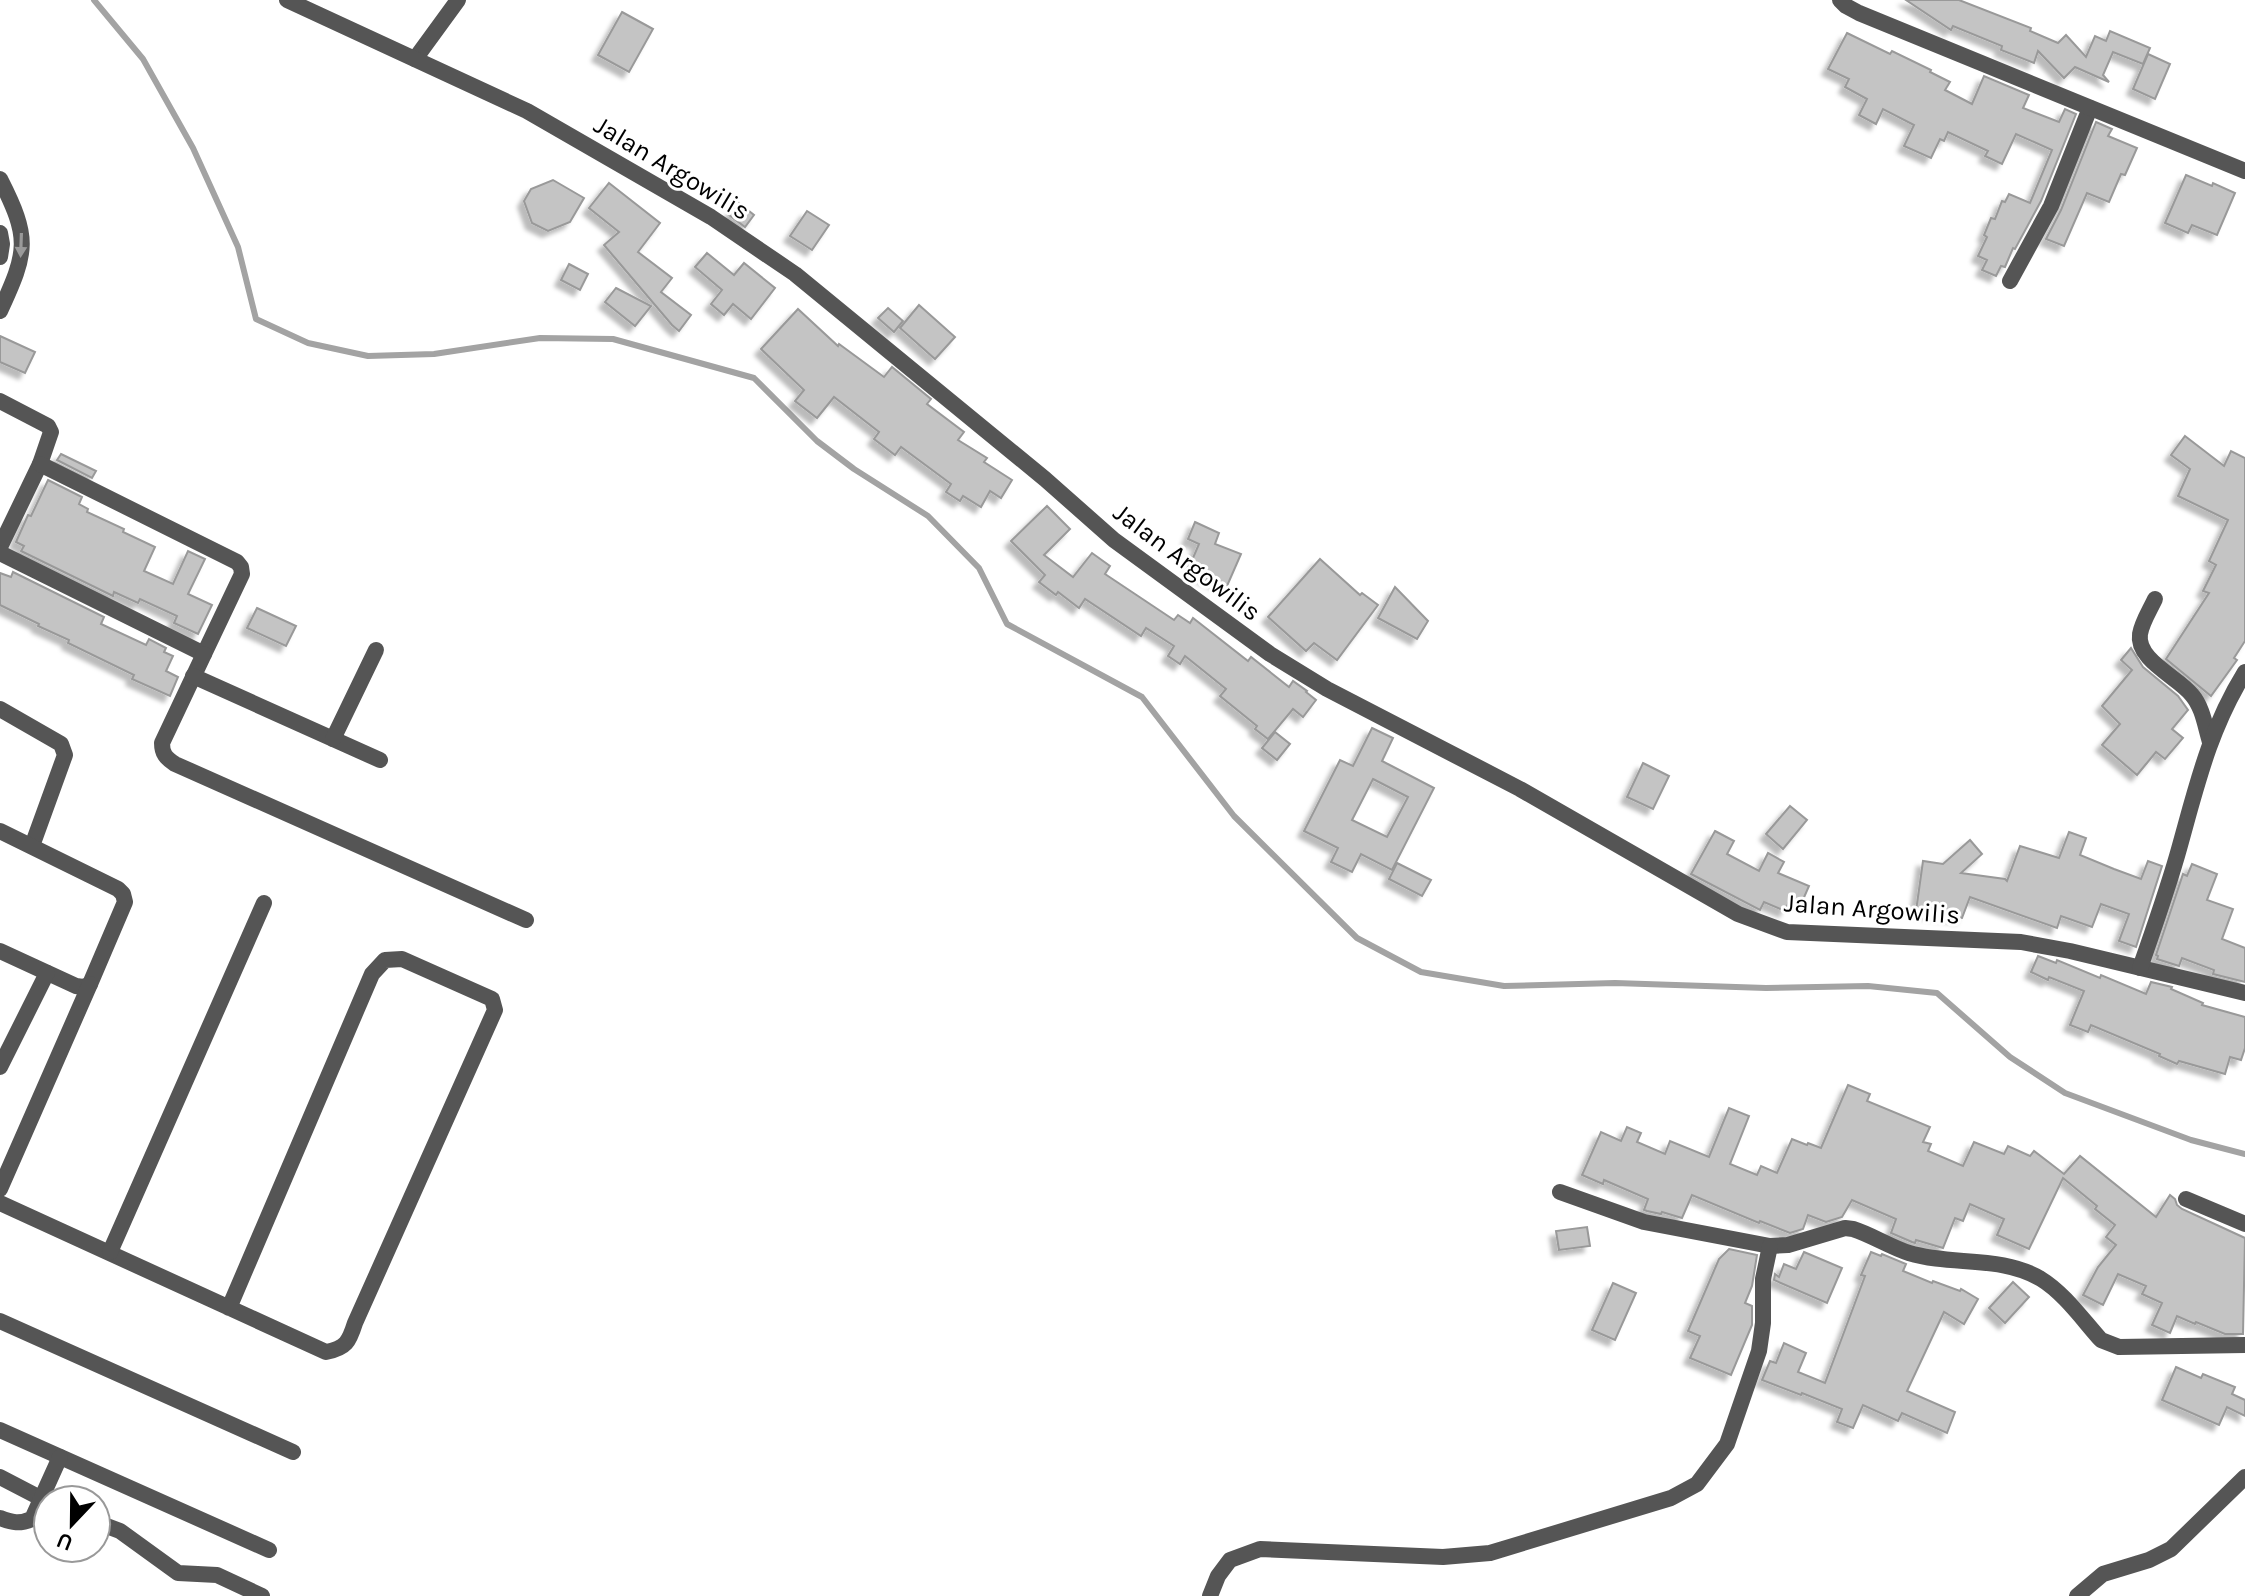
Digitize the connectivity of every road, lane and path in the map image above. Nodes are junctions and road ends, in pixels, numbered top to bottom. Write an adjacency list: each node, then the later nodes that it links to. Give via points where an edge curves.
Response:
1 (287, 0): 4 (street, Jalan Argowilis)
2 (1840, 0): 5 (street, via 1859,13)
3 (453, 7): 4 (street)
4 (415, 59): 29 (street, Jalan Argowilis, via 541,118 711,217 795,274 1114,540 1270,654 1738,914 1787,932 2021,942)
5 (2090, 108): 6 (street); 10 (street, via 2051,206)
6 (2245, 171)
7 (0, 179): 11 (street, one-way to 11, via 23,244 20,265)
8 (0, 233): 9 (street)
9 (0, 257)
10 (2010, 281)
11 (2, 303)
12 (0, 401): 13 (street, via 51,429)
13 (40, 464): 14 (street); 17 (street, via 237,562 242,574)
14 (0, 550): 17 (street)
15 (2155, 599): 22 (street, via 2140,633 2142,649 2192,695)
16 (376, 650): 21 (street)
17 (204, 654): 19 (street)
18 (2245, 672): 22 (street)
19 (193, 676): 21 (street); 27 (street, via 162,743 167,759)
20 (0, 709): 25 (street, via 61,744 65,755)
21 (333, 739): 23 (street)
22 (2210, 742): 29 (street)
23 (380, 760)
24 (0, 831): 25 (street)
25 (32, 846): 31 (street, via 123,894 123,910)
26 (264, 903): 40 (street)
27 (526, 920)
28 (0, 951): 30 (street)
29 (2140, 968): 32 (street, Jalan Argowilis)
30 (47, 973): 31 (street, via 76,986); 33 (street)
31 (90, 984): 34 (street)
32 (2245, 993)
33 (0, 1067)
34 (0, 1189)
35 (1560, 1192): 39 (street, via 1644,1222)
36 (2186, 1199): 38 (street)
37 (0, 1203): 40 (street)
38 (2245, 1224)
39 (1770, 1246): 43 (street, via 1853,1229 1910,1253 2029,1273 2056,1291 2110,1345); 56 (street, via 1763,1279 1762,1337 1748,1386 1727,1444 1697,1484 1671,1498 1490,1553 1443,1557 1260,1549 1230,1560)
40 (110, 1252): 41 (street)
41 (229, 1308): 41 (street, via 326,1352 341,1349 351,1338 495,1010 492,999 402,959 385,960 372,974)
42 (0, 1321): 45 (street)
43 (2245, 1345)
44 (0, 1430): 46 (street)
45 (293, 1452)
46 (60, 1457): 49 (street); 54 (street)
47 (0, 1477): 50 (street)
48 (2245, 1477): 57 (street, via 2171,1549 2103,1574)
49 (50, 1484)
50 (32, 1494)
51 (0, 1518): 52 (street, via 13,1523)
52 (32, 1519)
53 (112, 1528): 55 (street, via 178,1573 217,1575)
54 (269, 1550)
55 (262, 1596)
56 (1210, 1596)
57 (2077, 1596)

